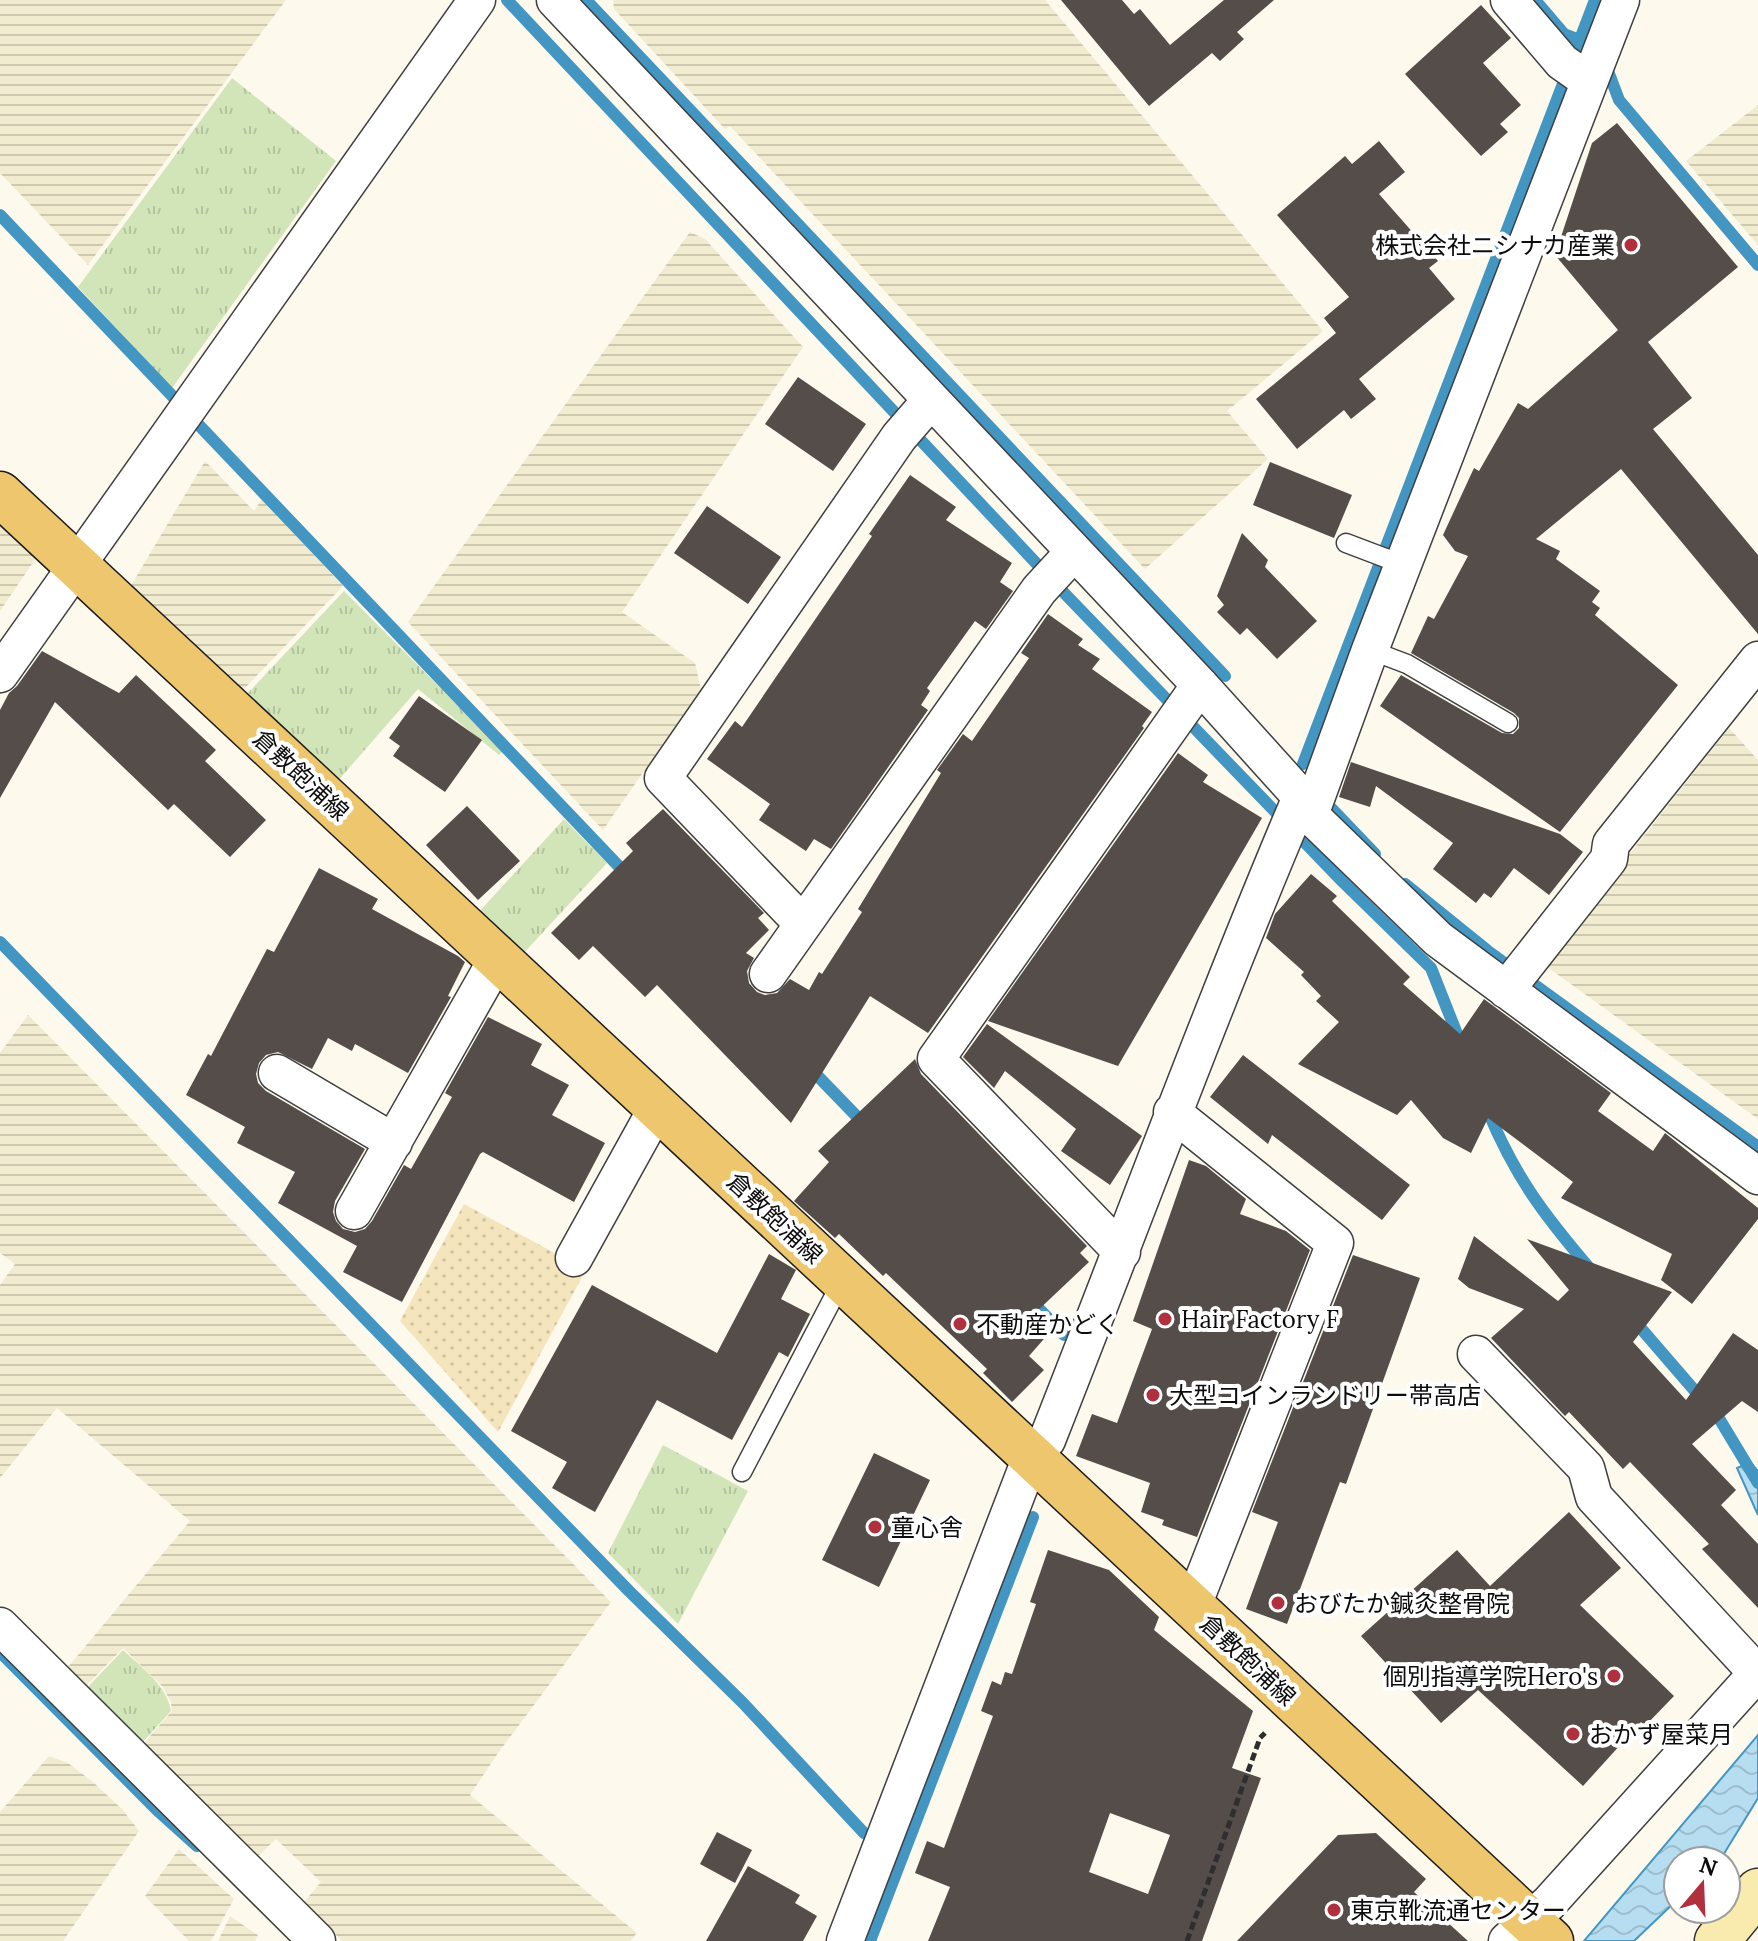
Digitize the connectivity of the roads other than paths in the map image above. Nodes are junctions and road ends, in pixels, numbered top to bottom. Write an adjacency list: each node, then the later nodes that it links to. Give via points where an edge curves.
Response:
1 (477, 0): 10 (street)
2 (555, 0): 6 (street)
3 (1509, 0): 5 (street)
4 (1621, 0): 5 (street)
5 (1586, 64): 9 (street)
6 (916, 417): 11 (street); 18 (street, via 663,778)
7 (0, 494): 10 (main road, 倉敷飽浦線)
8 (1346, 543): 9 (lane)
9 (1398, 562): 12 (street)
10 (77, 565): 14 (street); 19 (main road, 倉敷飽浦線)
11 (1057, 570): 15 (street); 18 (street)
12 (1370, 650): 16 (lane, via 1407,664); 17 (street)
13 (1758, 660): 21 (street, via 1611,844 1609,859)
14 (0, 674)
15 (1186, 704): 17 (street); 28 (street, via 936,1059)
16 (1508, 723)
17 (1297, 816): 21 (street, via 1438,939); 24 (street)
18 (803, 924): 20 (street)
19 (497, 959): 23 (main road, 倉敷飽浦線); 25 (street)
20 (768, 974)
21 (1514, 979): 26 (street)
22 (277, 1073): 25 (street)
23 (657, 1108): 29 (street); 30 (main road, 倉敷飽浦線)
24 (1172, 1112): 28 (street); 34 (street, via 1335,1243)
25 (394, 1142): 27 (street)
26 (1758, 1176)
27 (354, 1211)
28 (1122, 1252): 32 (street, via 1047,1440)
29 (574, 1258)
30 (842, 1281): 32 (main road, 倉敷飽浦線); 33 (lane)
31 (1476, 1354): 36 (street, via 1586,1468 1594,1497)
32 (1031, 1457): 34 (main road, 倉敷飽浦線); 40 (street)
33 (742, 1472)
34 (1192, 1608): 38 (main road, 倉敷飽浦線)
35 (0, 1626): 39 (street)
36 (1757, 1672): 38 (street, via 1549,1903)
37 (1758, 1891): 41 (main road)
38 (1532, 1933)
39 (317, 1941)
40 (845, 1941)
41 (1717, 1941)

